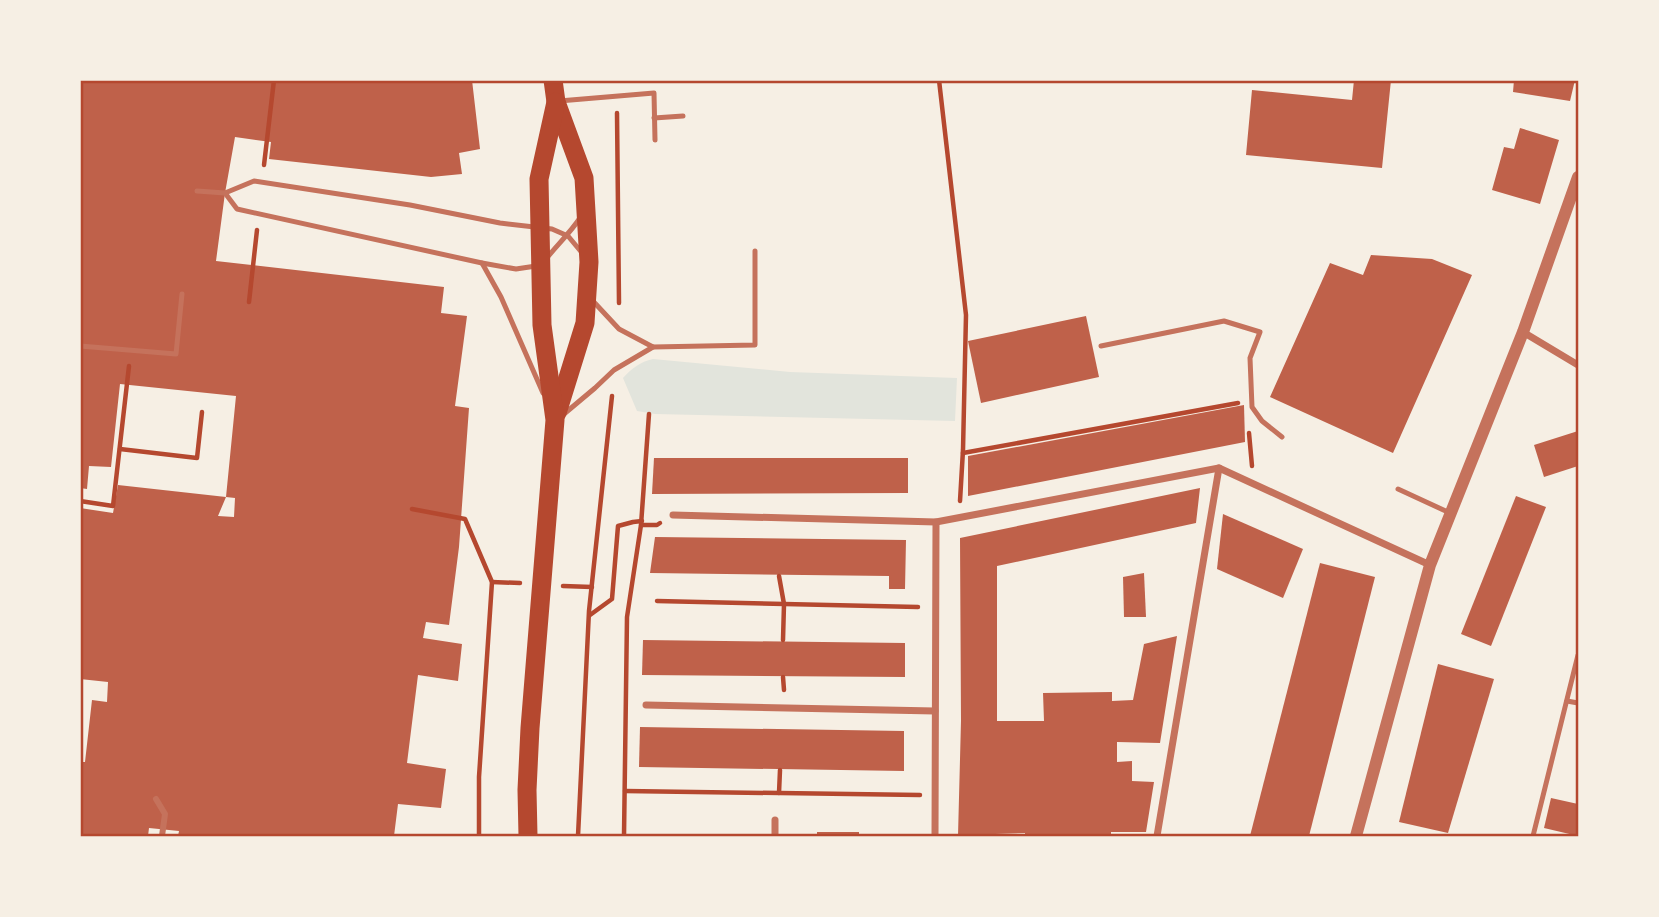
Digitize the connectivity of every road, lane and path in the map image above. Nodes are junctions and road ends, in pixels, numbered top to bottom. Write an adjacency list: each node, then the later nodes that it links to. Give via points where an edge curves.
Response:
1 (274, 80): 9 (path)
2 (553, 80): 5 (highway)
3 (939, 80): 37 (path, via 966,315)
4 (617, 96): 5 (lane); 7 (lane, via 654,93); 22 (path)
5 (556, 102): 13 (highway, via 584,178); 14 (highway, via 540,179)
6 (683, 116): 7 (lane)
7 (654, 118): 8 (lane)
8 (655, 140)
9 (267, 141)
10 (1578, 177): 23 (street)
11 (197, 191): 12 (lane)
12 (225, 193): 14 (lane, via 254,181); 17 (lane, via 237,209)
13 (587, 208): 15 (lane); 18 (highway)
14 (540, 228): 15 (lane); 19 (highway)
15 (568, 236): 18 (lane); 19 (lane)
16 (755, 251): 25 (lane, via 755,345)
17 (482, 262): 19 (lane, via 516,269); 33 (lane)
18 (589, 262): 21 (highway)
19 (541, 265): 33 (highway, via 542,325)
20 (182, 294): 27 (lane, via 176,354)
21 (587, 295): 22 (lane); 33 (highway, via 585,323)
22 (619, 329): 25 (lane)
23 (1523, 332): 28 (street); 43 (street)
24 (80, 346): 27 (lane)
25 (653, 346): 29 (lane)
26 (1101, 346): 35 (lane, via 1224,321 1260,332 1250,358 1252,407)
27 (130, 350): 36 (path)
28 (1578, 365)
29 (614, 370): 33 (lane); 53 (path)
30 (1246, 401): 37 (path)
31 (202, 412): 36 (path, via 197,458)
32 (649, 414): 46 (path)
33 (555, 420): 68 (highway, via 530,729)
34 (1248, 429): 39 (path)
35 (1282, 437)
36 (120, 449): 41 (path, via 113,506)
37 (963, 453): 45 (path)
38 (1219, 468): 39 (street); 45 (street); 73 (street)
39 (1254, 484): 48 (street)
40 (1398, 489): 43 (lane)
41 (80, 501)
42 (412, 509): 67 (path, via 465,519 492,582)
43 (1451, 513): 48 (street)
44 (673, 515): 47 (street)
45 (958, 518): 47 (street)
46 (642, 521): 53 (path, via 618,526 612,599); 61 (path, via 627,617)
47 (936, 522): 52 (street)
48 (1430, 565): 74 (street)
49 (779, 576): 51 (path)
50 (657, 601): 51 (path)
51 (784, 604): 52 (path); 54 (path)
52 (936, 607): 59 (street)
53 (589, 615): 69 (path)
54 (783, 640)
55 (1578, 655): 56 (lane)
56 (1567, 701): 57 (lane); 75 (lane)
57 (1578, 704)
58 (646, 705): 59 (street)
59 (935, 711): 63 (street)
60 (780, 770): 62 (path)
61 (625, 791): 62 (path); 70 (path)
62 (779, 793): 63 (path)
63 (934, 795): 72 (street)
64 (156, 799): 66 (street, via 165,814)
65 (775, 820): 71 (street)
66 (162, 836)
67 (479, 836)
68 (528, 836)
69 (578, 836)
70 (624, 836)
71 (775, 836)
72 (935, 836)
73 (1157, 836)
74 (1357, 836)
75 (1533, 836)

